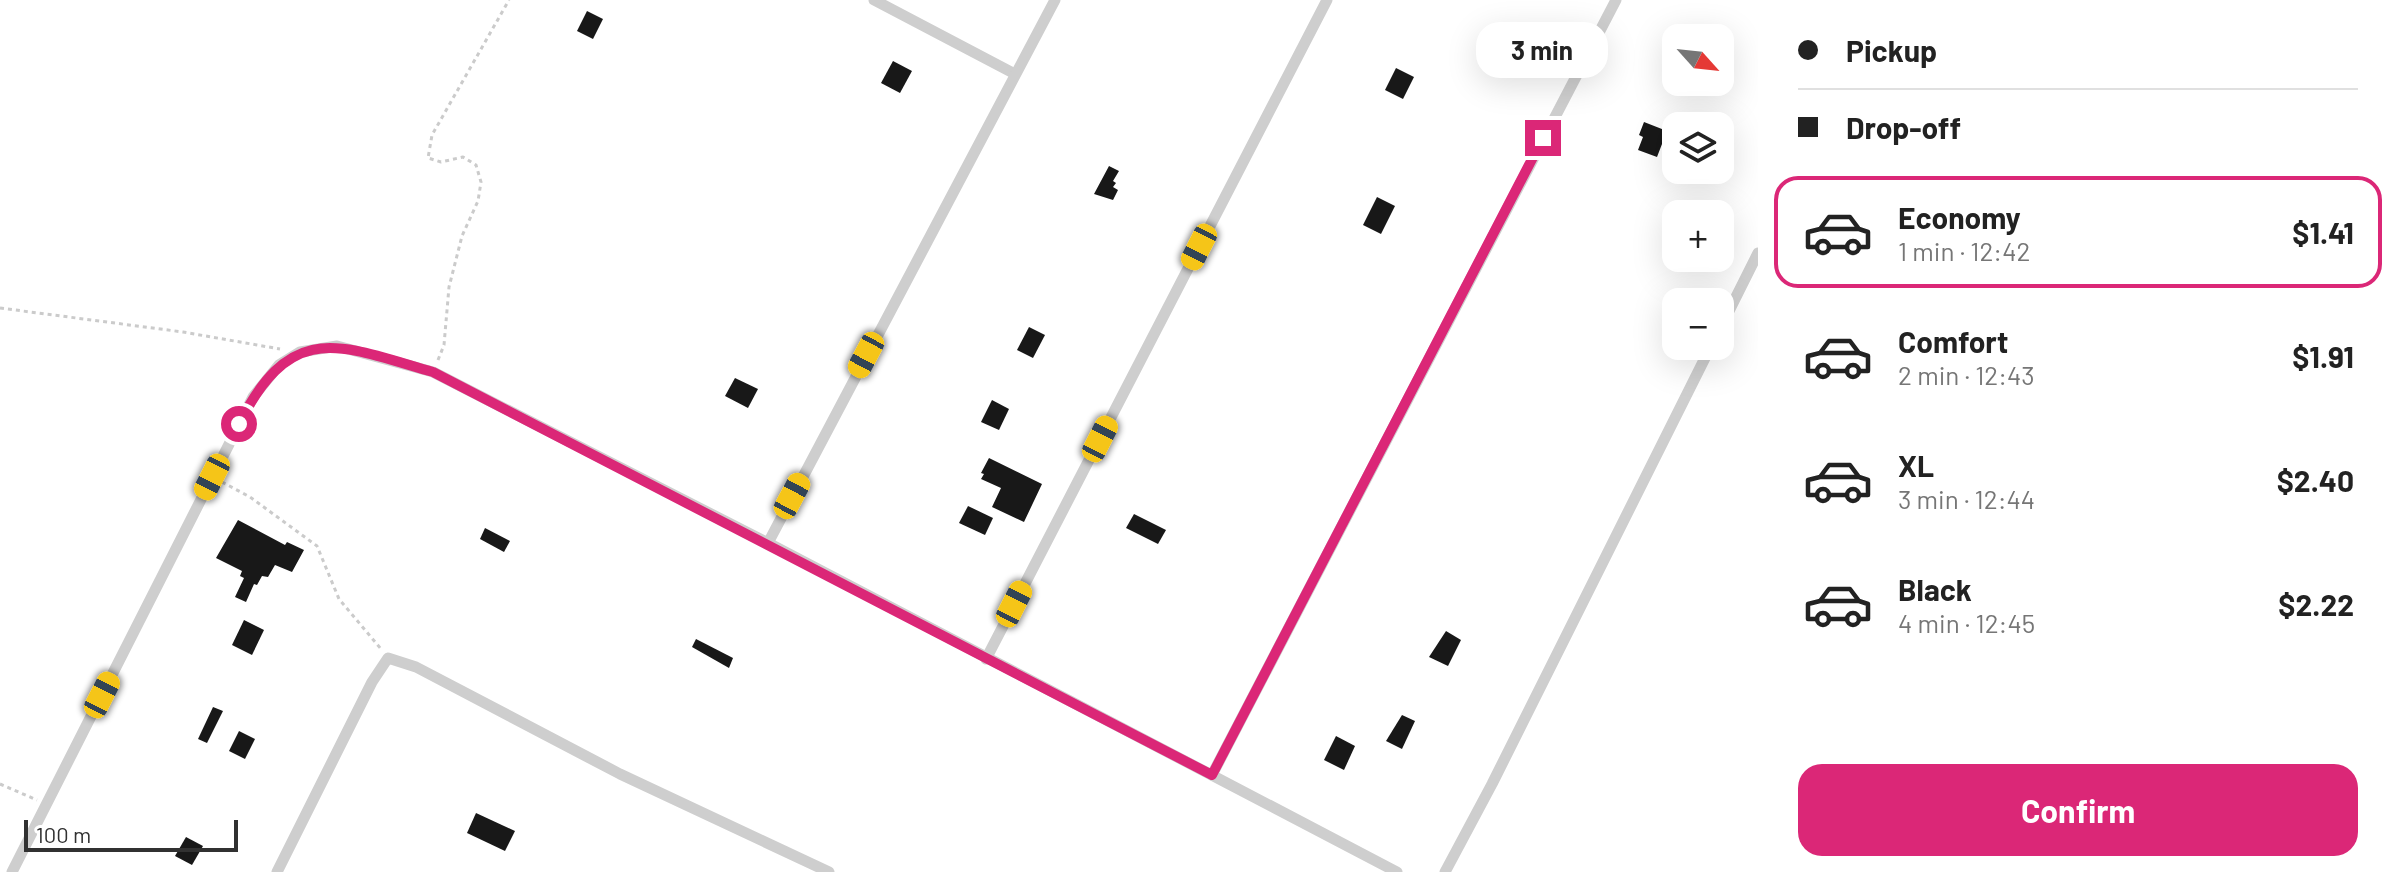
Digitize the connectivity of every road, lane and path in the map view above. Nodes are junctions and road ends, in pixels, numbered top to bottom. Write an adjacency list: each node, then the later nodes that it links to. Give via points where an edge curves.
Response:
1 (509, 0): 12 (path, via 432,135 428,158 441,162 463,157 476,165 481,182 449,287 444,345)
2 (874, 0): 6 (street)
3 (1055, 0): 6 (street)
4 (1327, 0): 16 (street)
5 (1616, 0): 17 (street)
6 (1015, 74): 14 (street)
7 (1758, 253): 8 (street)
8 (1734, 301)
9 (0, 308): 10 (path)
10 (300, 352): 12 (street, via 337,346); 13 (street, via 279,365 253,397)
11 (1704, 360): 24 (street)
12 (433, 372): 14 (street)
13 (212, 477): 15 (path, via 250,497 317,546 339,599); 19 (street)
14 (768, 543): 16 (street)
15 (388, 658): 21 (street); 22 (street, via 416,667 620,774)
16 (986, 659): 17 (street)
17 (1212, 775): 23 (street)
18 (0, 784): 19 (path)
19 (47, 805): 20 (street)
20 (12, 872)
21 (277, 872)
22 (829, 872)
23 (1397, 872)
24 (1445, 872)

